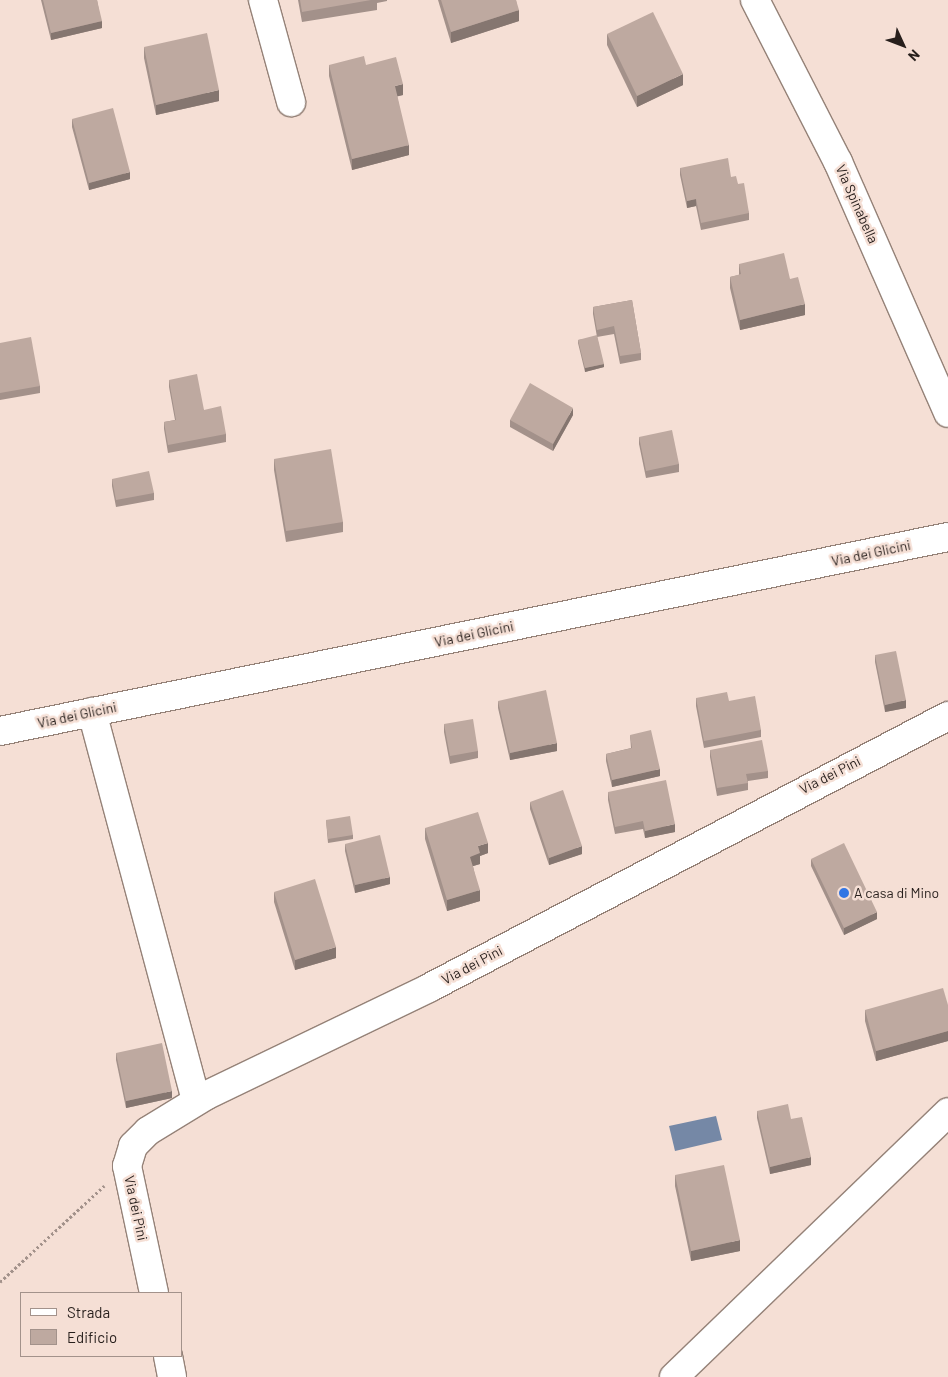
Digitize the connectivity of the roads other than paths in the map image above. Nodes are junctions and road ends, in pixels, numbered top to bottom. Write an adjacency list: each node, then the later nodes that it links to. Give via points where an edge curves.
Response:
1 (263, 0): 3 (street)
2 (755, 0): 4 (street, Via Spinabella, via 834,154)
3 (291, 102)
4 (948, 413)
5 (948, 537): 6 (street, Via dei Glicini)
6 (92, 712): 8 (street, Via dei Glicini); 9 (street)
7 (948, 716): 9 (street, Via dei Pini, via 429,988)
8 (0, 731)
9 (196, 1100): 11 (street, Via dei Pini, via 141,1136 127,1166)
10 (948, 1112): 14 (street)
11 (154, 1292)
12 (168, 1357): 13 (street)
13 (172, 1377)
14 (674, 1377)

